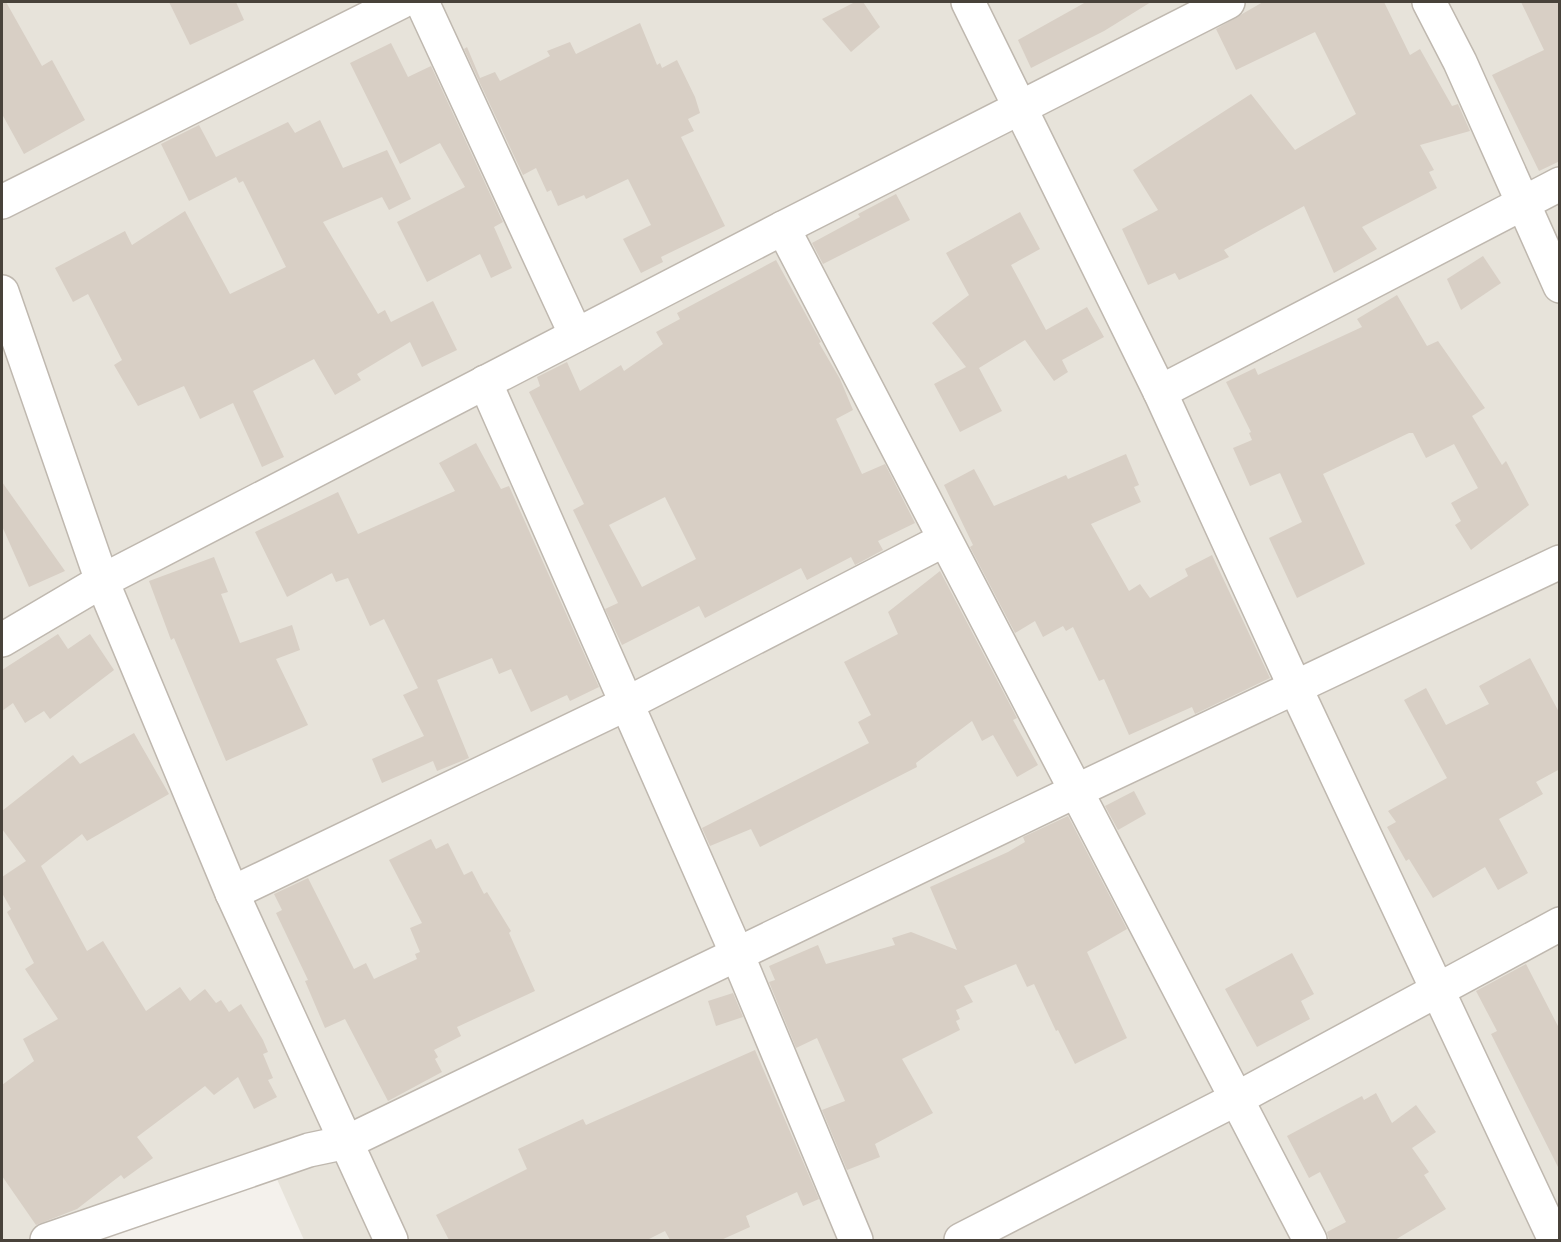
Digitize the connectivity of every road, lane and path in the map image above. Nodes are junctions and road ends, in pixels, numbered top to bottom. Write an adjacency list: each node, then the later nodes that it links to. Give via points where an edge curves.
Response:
1 (401, 2): 8 (street)
2 (422, 2): 13 (street)
3 (968, 2): 6 (street)
4 (1228, 2): 6 (street)
5 (1429, 2): 9 (street)
6 (1022, 108): 10 (street); 15 (street)
7 (1560, 184): 9 (street)
8 (2, 202)
9 (1523, 203): 11 (street); 15 (street)
10 (783, 228): 13 (street); 16 (street)
11 (1560, 286)
12 (2, 292): 18 (street)
13 (576, 335): 14 (street)
14 (485, 382): 18 (street); 21 (street)
15 (1160, 393): 20 (street)
16 (944, 540): 21 (street); 22 (street)
17 (1560, 562): 20 (street)
18 (102, 580): 19 (street); 23 (street)
19 (2, 640)
20 (1295, 687): 22 (street); 26 (street)
21 (628, 703): 23 (street); 25 (street)
22 (1076, 791): 25 (street); 27 (street)
23 (232, 892): 28 (street)
24 (1560, 924): 26 (street)
25 (737, 954): 28 (street); 32 (street)
26 (1437, 991): 27 (street); 29 (street)
27 (1236, 1100): 33 (street); 34 (street)
28 (347, 1142): 30 (street, via 309,1150); 31 (street)
29 (1554, 1238)
30 (47, 1240)
31 (391, 1240)
32 (856, 1240)
33 (961, 1240)
34 (1310, 1240)

